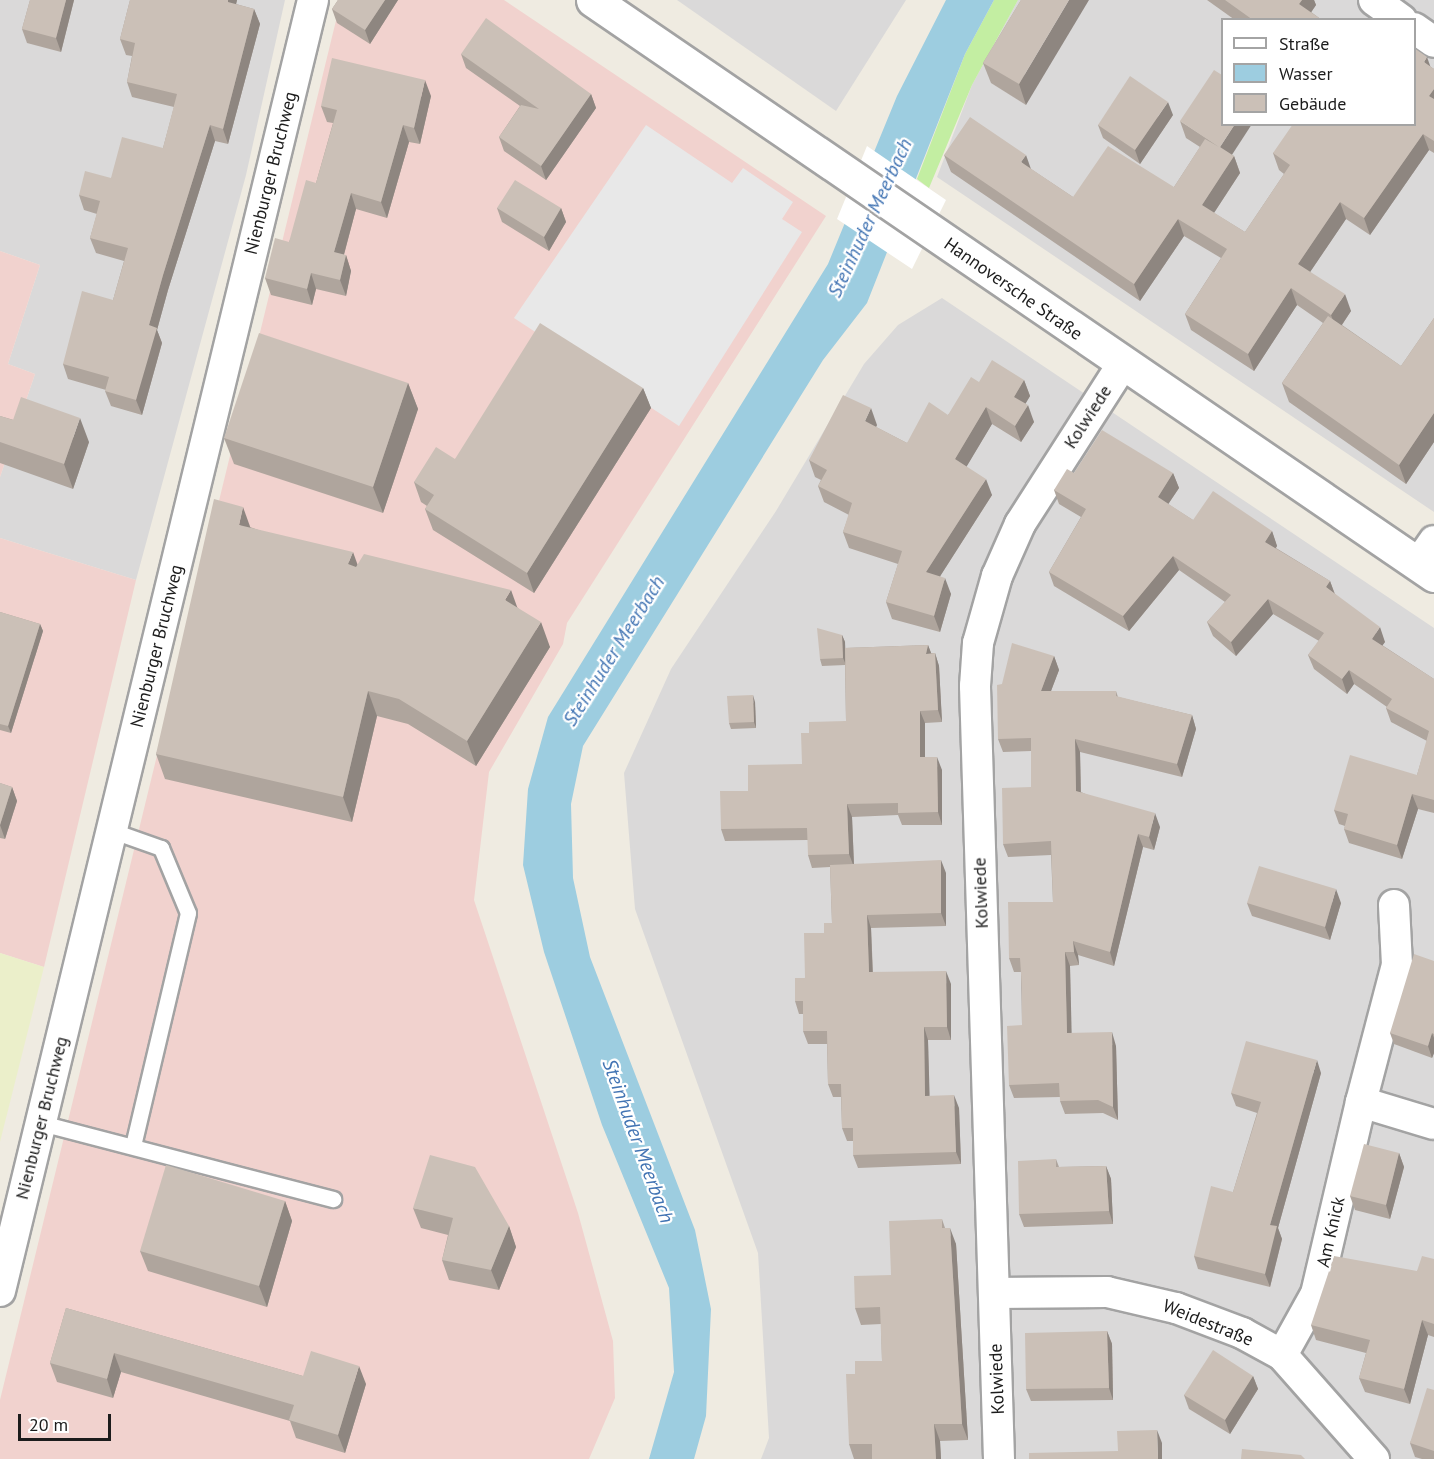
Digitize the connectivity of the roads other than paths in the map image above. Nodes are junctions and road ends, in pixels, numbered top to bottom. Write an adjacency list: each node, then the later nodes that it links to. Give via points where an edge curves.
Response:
1 (313, 0): 9 (street, Nienburger Bruchweg)
2 (593, 0): 7 (street, Hannoversche Straße)
3 (1374, 0): 4 (street)
4 (1399, 18)
5 (1416, 29): 6 (street)
6 (1434, 42)
7 (1122, 365): 8 (street, Hannoversche Straße); 17 (street, Kolwiede, via 1020,524 997,576 978,643 975,686)
8 (1429, 560)
9 (113, 831): 12 (street, Nienburger Bruchweg); 14 (lane, via 161,848 188,913)
10 (1394, 904): 11 (street, Am Knick, via 1397,965)
11 (1361, 1102): 13 (street); 18 (street, Am Knick, via 1316,1294)
12 (41, 1123): 14 (lane); 16 (street, Nienburger Bruchweg)
13 (1434, 1124)
14 (133, 1146): 15 (lane)
15 (333, 1199)
16 (0, 1291)
17 (994, 1293): 18 (street, Weidestraße, via 1107,1292 1142,1298 1242,1333); 19 (street, Kolwiede)
18 (1282, 1355): 20 (street, Weidestraße)
19 (999, 1459)
20 (1374, 1459)

